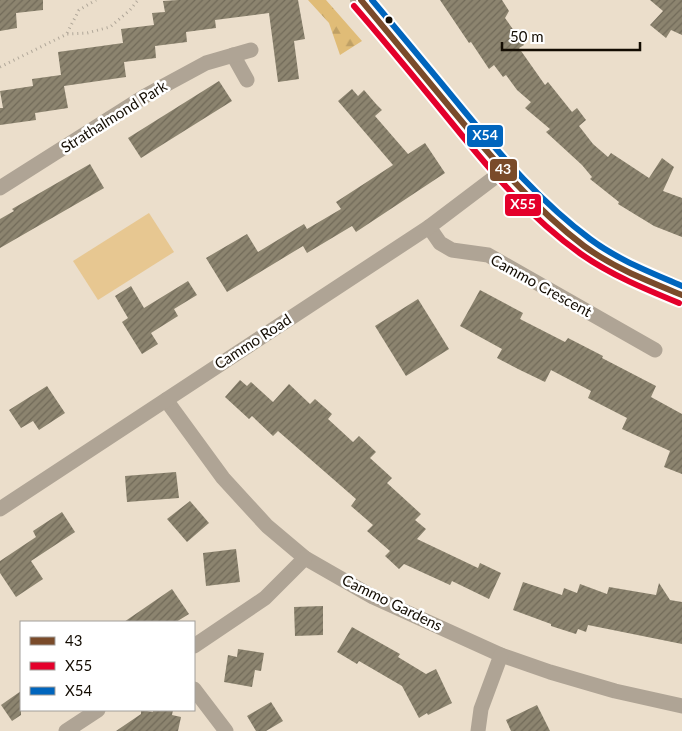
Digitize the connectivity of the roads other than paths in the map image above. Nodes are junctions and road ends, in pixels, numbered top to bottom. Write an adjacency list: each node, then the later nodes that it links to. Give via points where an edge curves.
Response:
1 (361, 0): 5 (main road)
2 (251, 50): 3 (street, Strathalmond Park)
3 (232, 55): 4 (street); 6 (street, Strathalmond Park, via 206,63 145,96)
4 (247, 80)
5 (503, 171): 7 (street, Cammo Road); 8 (main road, via 536,205 585,246 634,275)
6 (0, 188)
7 (429, 228): 9 (street, Cammo Crescent, via 440,243 452,250 488,255); 10 (street, Cammo Road)
8 (682, 295)
9 (655, 350)
10 (166, 400): 11 (street, Cammo Road); 12 (street, Cammo Gardens, via 222,478 268,526)
11 (0, 509)
12 (305, 558): 13 (street, via 265,598); 14 (street, Cammo Gardens, via 373,597)
13 (195, 645)
14 (501, 655): 16 (street, Cammo Gardens, via 615,691); 20 (street, via 481,709)
15 (195, 690): 19 (street)
16 (682, 706)
17 (96, 711): 18 (street)
18 (66, 731)
19 (226, 731)
20 (478, 731)

